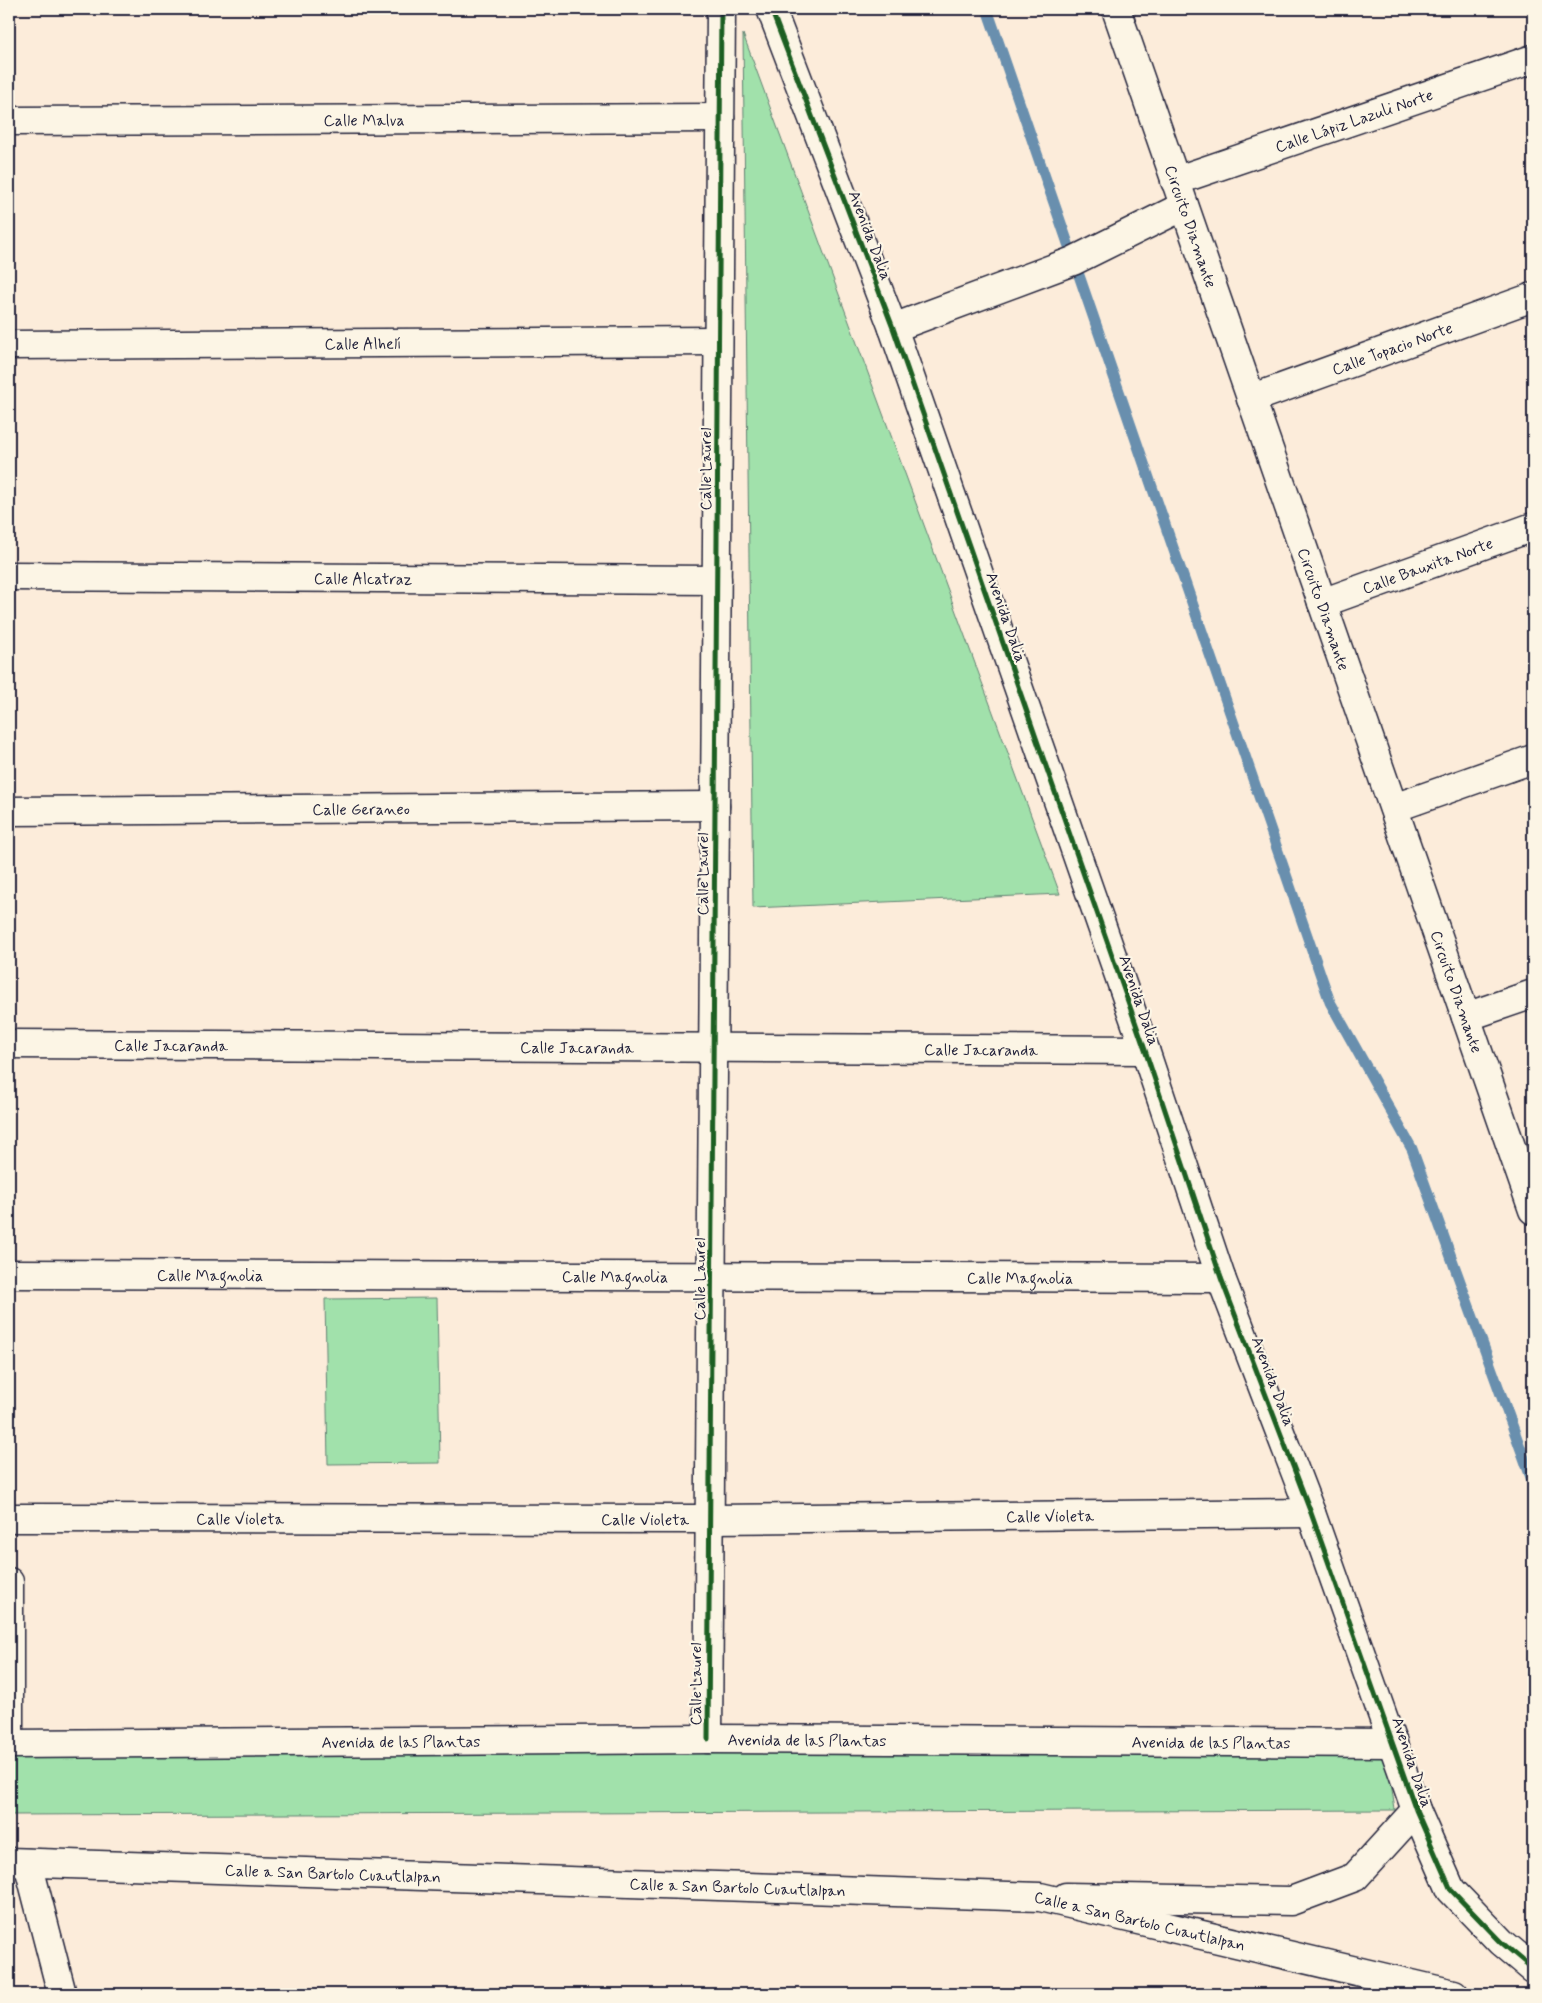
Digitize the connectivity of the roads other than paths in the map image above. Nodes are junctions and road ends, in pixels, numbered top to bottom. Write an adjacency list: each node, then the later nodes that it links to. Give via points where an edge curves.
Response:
1 (721, 9): 5 (street, Calle Laurel)
2 (770, 9): 9 (street, Avenida Dalia)
3 (1116, 9): 7 (street, Circuito Diamante)
4 (1533, 60): 7 (street, Calle Lápiz Lazuli Norte)
5 (720, 118): 6 (street, Calle Malva); 10 (street, Calle Laurel)
6 (9, 121)
7 (1179, 193): 9 (street, Calle Lápiz Lazuli Norte, via 1073,261); 12 (street, Circuito Diamante)
8 (1533, 297): 12 (street, Calle Topacio Norte)
9 (893, 328): 25 (street, Avenida Dalia)
10 (718, 341): 11 (street, Calle Alhelí); 15 (street, Calle Laurel)
11 (9, 345)
12 (1251, 399): 16 (street, Circuito Diamante)
13 (1533, 527): 16 (street, Calle Bauxita Norte)
14 (9, 576): 15 (street, Calle Alcatraz)
15 (717, 580): 18 (street, Calle Laurel)
16 (1322, 603): 19 (street, Circuito Diamante)
17 (1533, 759): 19 (street)
18 (714, 806): 20 (street, Calle Geraneo); 24 (street, Calle Laurel)
19 (1394, 808): 22 (street, Circuito Diamante)
20 (9, 811)
21 (1533, 994): 22 (street)
22 (1466, 1017): 26 (street, Circuito Diamante)
23 (9, 1044): 24 (street, Calle Jacaranda)
24 (713, 1048): 25 (street, Calle Jacaranda); 28 (street, Calle Laurel)
25 (1145, 1050): 29 (street, Avenida Dalia)
26 (1533, 1210)
27 (9, 1274): 28 (street, Calle Magnolia)
28 (711, 1276): 29 (street, Calle Magnolia); 32 (street, Calle Laurel)
29 (1221, 1278): 30 (street, Avenida Dalia)
30 (1311, 1513): 32 (street, Calle Violeta); 35 (street, Avenida Dalia)
31 (9, 1518): 32 (street, Calle Violeta)
32 (709, 1519): 34 (street, Calle Laurel)
33 (9, 1582): 36 (street)
34 (708, 1738): 35 (street, Avenida de las Plantas); 36 (street, Avenida de las Plantas)
35 (1393, 1743): 37 (street, Avenida Dalia)
36 (9, 1744)
37 (1416, 1810): 39 (street, via 1355,1877 1291,1901); 40 (street, Avenida Dalia, via 1451,1890 1501,1942)
38 (19, 1862): 39 (street, Calle a San Bartolo Cuautlalpan); 41 (street)
39 (1040, 1897): 42 (street, Calle a San Bartolo Cuautlalpan)
40 (1533, 1968)
41 (62, 1994)
42 (1454, 1994)

